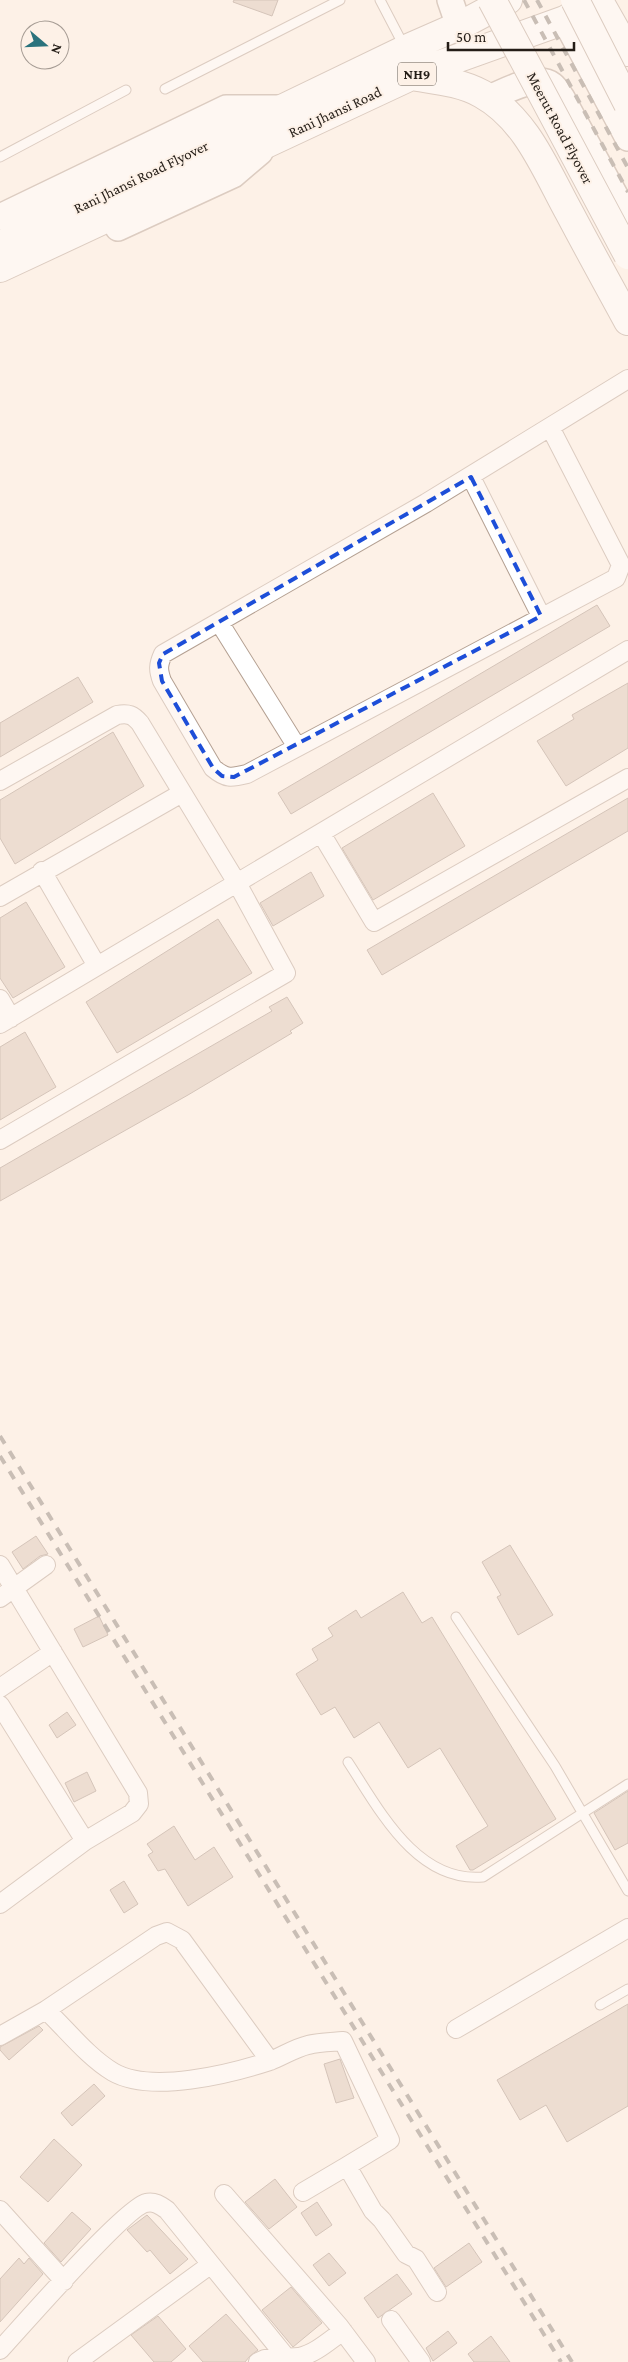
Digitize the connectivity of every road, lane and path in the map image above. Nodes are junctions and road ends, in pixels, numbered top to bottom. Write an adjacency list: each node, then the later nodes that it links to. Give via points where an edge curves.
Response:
1 (340, 0): 13 (lane)
2 (380, 0): 8 (lane)
3 (450, 0): 7 (street)
4 (492, 0): 24 (main road, Meerut Road Flyover, bridge)
5 (508, 0): 7 (main road, NH9)
6 (585, 5): 9 (main road); 11 (main road, Rani Jhansi Road / NH9); 12 (street); 16 (main road, bridge)
7 (459, 26): 8 (main road, NH9)
8 (406, 49): 17 (main road, NH9)
9 (628, 52)
10 (628, 56): 12 (main road)
11 (412, 76): 15 (main road, via 465,86); 19 (main road, Rani Jhansi Road / NH9)
12 (596, 78): 18 (street)
13 (165, 89)
14 (126, 90): 20 (lane)
15 (489, 98): 22 (street, via 522,84 542,81 552,85); 27 (main road, via 512,118 529,140)
16 (628, 104)
17 (282, 108): 21 (street, via 226,108); 23 (main road, Rani Jhansi Road Flyover / NH9)
18 (628, 138)
19 (274, 141): 25 (main road, Rani Jhansi Road Flyover / NH9); 26 (street, via 232,175)
20 (0, 157)
21 (0, 216)
22 (628, 220)
23 (0, 245)
24 (628, 255)
25 (0, 268)
26 (0, 282)
27 (628, 321)
28 (628, 379): 29 (street)
29 (550, 427): 30 (street); 31 (street, via 621,565 616,578)
30 (471, 477): 31 (street); 32 (street)
31 (541, 616): 34 (street)
32 (219, 622): 34 (street); 34 (street, via 163,654 158,671 213,768 222,776 247,774)
33 (628, 650): 38 (street)
34 (297, 747)
35 (628, 778): 38 (street, via 374,922)
36 (0, 781): 37 (street, via 117,715 127,714 140,723)
37 (182, 793): 39 (street); 40 (street)
38 (321, 833): 40 (street)
39 (42, 871): 41 (street); 42 (street)
40 (237, 883): 42 (street); 45 (street, via 286,973)
41 (0, 897)
42 (97, 966): 44 (street)
43 (0, 999): 44 (street)
44 (6, 1021)
45 (0, 1140)
46 (0, 1565): 48 (street)
47 (46, 1565): 48 (street)
48 (7, 1593): 50 (street)
49 (456, 1617): 55 (lane, via 555,1766)
50 (53, 1652): 51 (street); 56 (street, via 138,1793 139,1804 132,1813)
51 (0, 1688)
52 (0, 1705): 56 (street)
53 (348, 1762): 55 (lane, via 397,1834 411,1848 432,1864 466,1878 483,1876)
54 (628, 1784): 55 (lane)
55 (582, 1813): 57 (lane)
56 (85, 1842): 58 (street)
57 (628, 1891)
58 (1, 1902)
59 (628, 1928): 63 (street)
60 (628, 1989): 61 (lane)
61 (600, 2004)
62 (46, 2010): 64 (street); 65 (street, via 99,2061 114,2072 134,2079 191,2081); 65 (street, via 156,1936 167,1932 182,1940)
63 (456, 2029)
64 (1, 2032)
65 (270, 2061): 66 (street, via 309,2044 342,2040 390,2140)
66 (347, 2166): 67 (street); 72 (street, via 373,2211 406,2254 416,2259)
67 (302, 2192)
68 (224, 2194): 74 (street)
69 (0, 2210): 71 (street)
70 (210, 2265): 71 (street, via 167,2210 152,2202 144,2203 120,2223); 76 (street); 77 (street)
71 (64, 2281): 75 (street)
72 (437, 2292)
73 (391, 2320): 80 (street)
74 (343, 2331): 76 (street, via 312,2352); 79 (street)
75 (0, 2350)
76 (289, 2360): 78 (street, via 267,2357)
77 (77, 2362)
78 (258, 2362)
79 (366, 2362)
80 (421, 2362)

